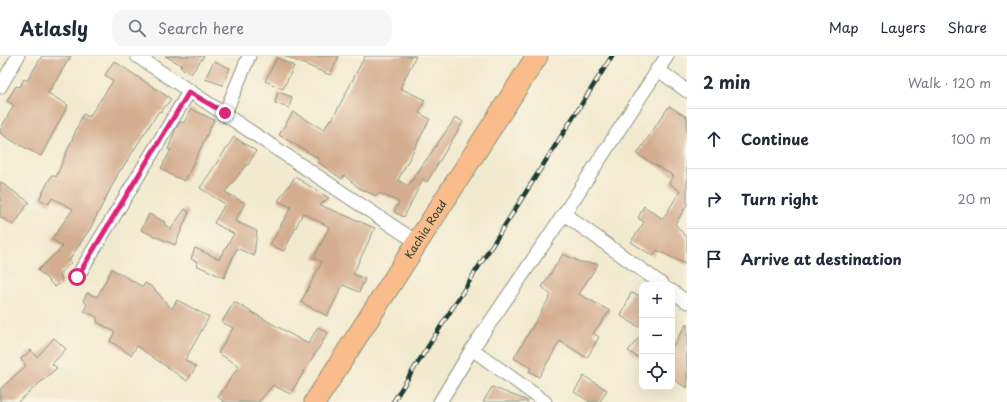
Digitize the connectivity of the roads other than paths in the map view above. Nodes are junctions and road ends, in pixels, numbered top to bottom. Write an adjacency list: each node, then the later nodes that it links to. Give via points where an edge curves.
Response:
1 (18, 56): 7 (street)
2 (137, 56): 8 (street)
3 (249, 56): 10 (street)
4 (537, 56): 12 (main road, Kachia Road)
5 (667, 56): 6 (street)
6 (657, 69): 9 (street); 11 (street)
7 (0, 87)
8 (189, 92): 10 (street); 13 (street)
9 (687, 92)
10 (225, 113): 12 (street)
11 (564, 214): 14 (street); 17 (street)
12 (418, 243): 18 (main road, Kachia Road)
13 (77, 277)
14 (659, 282)
15 (675, 294): 16 (street)
16 (687, 302)
17 (472, 349): 19 (street); 20 (street)
18 (315, 402)
19 (440, 402)
20 (545, 402)

